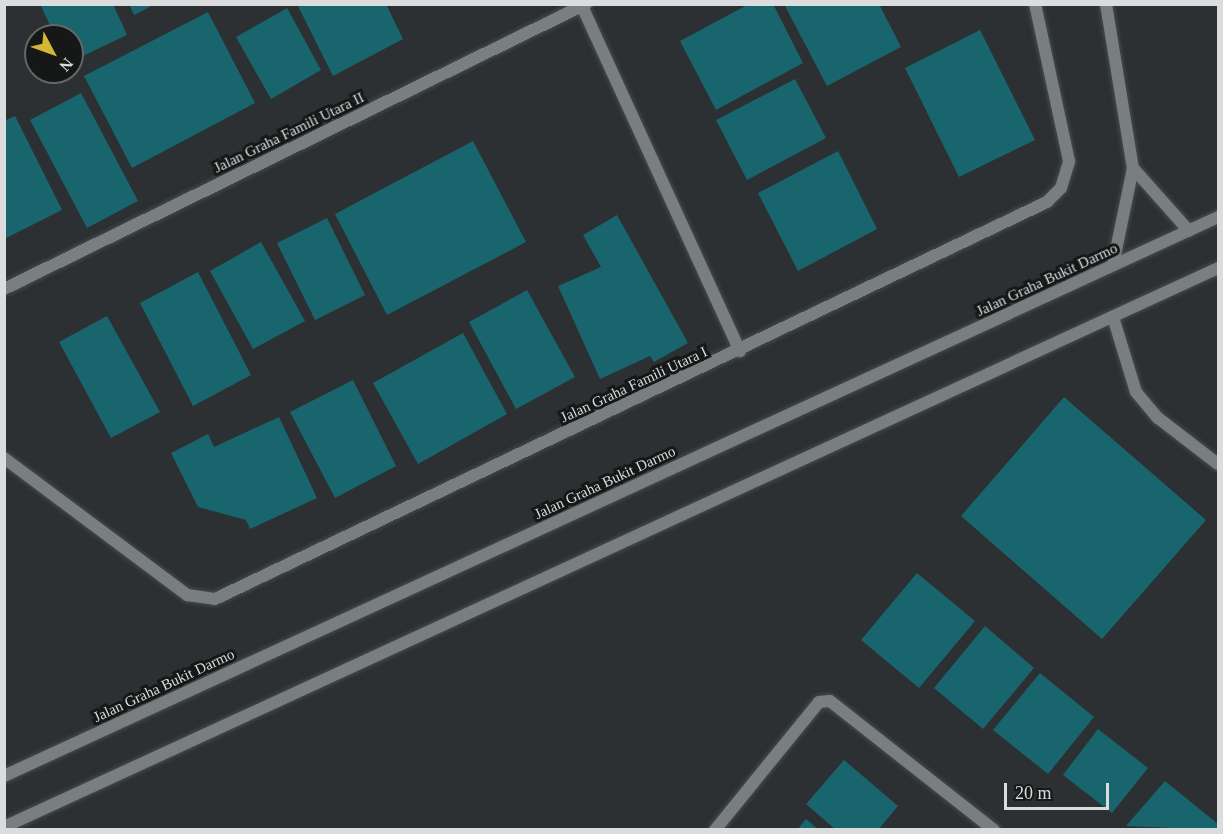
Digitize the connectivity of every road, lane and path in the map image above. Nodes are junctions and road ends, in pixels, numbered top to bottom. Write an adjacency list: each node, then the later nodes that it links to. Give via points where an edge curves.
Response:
1 (1035, 4): 11 (street, Jalan Graha Famili Utara I, via 1069,161 1061,188 1047,202)
2 (1106, 4): 4 (street)
3 (583, 5): 9 (street, Jalan Graha Famili Utara II); 11 (street)
4 (1133, 168): 6 (street); 7 (street)
5 (1218, 217): 6 (street, Jalan Graha Bukit Darmo)
6 (1189, 231): 7 (street, Jalan Graha Bukit Darmo)
7 (1113, 266): 14 (street, Jalan Graha Bukit Darmo)
8 (1218, 268): 10 (street)
9 (4, 289)
10 (1113, 317): 13 (street, via 1136,392 1158,418); 15 (street)
11 (740, 351): 12 (street, Jalan Graha Famili Utara I, via 214,599 187,595)
12 (4, 458)
13 (1218, 464)
14 (4, 776)
15 (4, 826)
16 (715, 830): 17 (street, via 819,702 830,701)
17 (994, 830)

